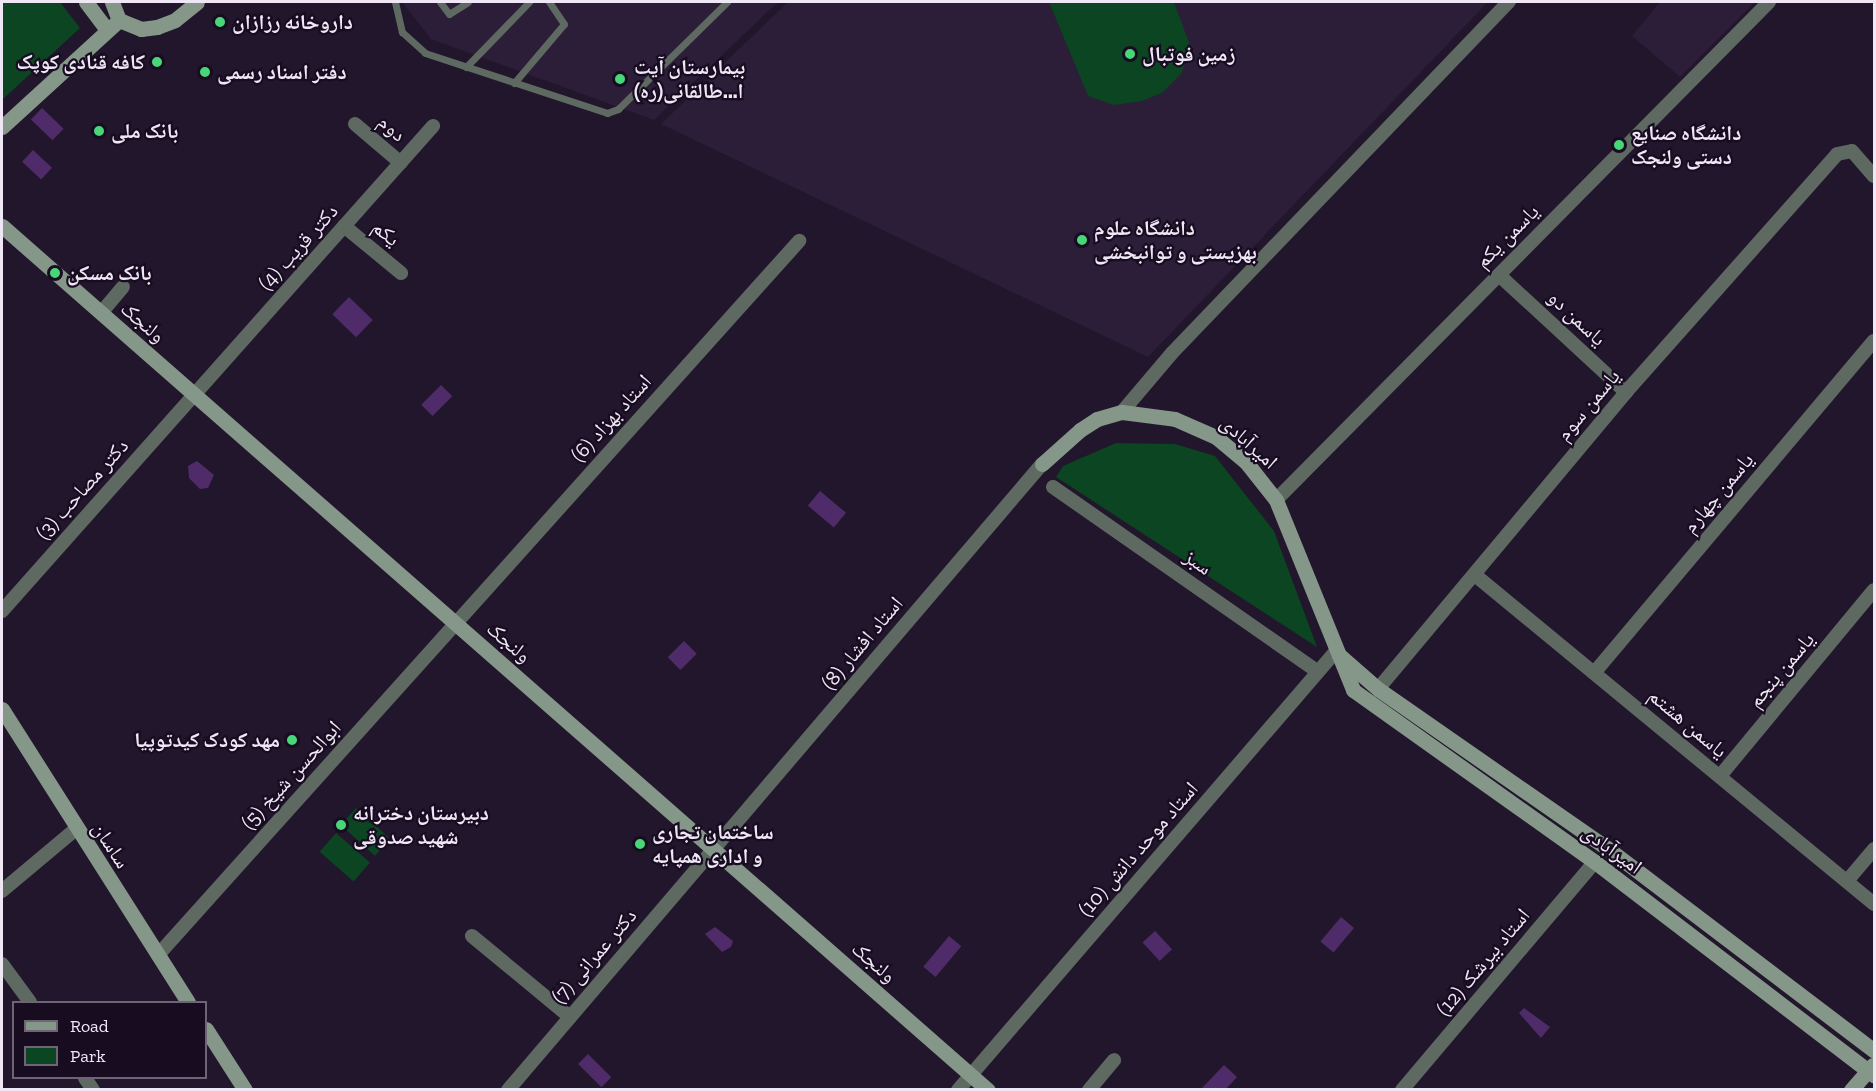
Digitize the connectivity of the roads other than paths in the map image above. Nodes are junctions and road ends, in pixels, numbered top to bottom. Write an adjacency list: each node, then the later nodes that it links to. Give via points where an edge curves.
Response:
1 (86, 2): 12 (street)
2 (112, 2): 12 (street)
3 (197, 2): 12 (street, via 175,20 157,27)
4 (395, 2): 13 (lane, via 402,33 425,53)
5 (440, 2): 6 (lane, via 449,14)
6 (468, 2)
7 (529, 2): 13 (lane)
8 (549, 2): 14 (lane, via 564,24)
9 (727, 2): 14 (lane, via 618,109 607,113)
10 (1509, 2): 30 (street, via 1172,353)
11 (1769, 2): 24 (street, یاسمن یکم)
12 (113, 25): 17 (street)
13 (466, 67): 14 (lane)
14 (514, 83)
15 (355, 124): 18 (street, دوم)
16 (434, 126): 18 (street, دکتر قریب (4))
17 (2, 128)
18 (400, 163): 21 (street, دکتر قریب (4))
19 (1875, 176): 28 (street, یاسمن سوم, via 1852,151 1837,154)
20 (2, 226): 26 (street, ولنجک)
21 (344, 226): 23 (street, یکم); 29 (street, دکتر قریب (4))
22 (799, 241): 37 (street, استاد بهزاد (6))
23 (401, 273)
24 (1499, 274): 28 (street, یاسمن دو); 33 (street, یاسمن یکم)
25 (123, 287): 26 (street)
26 (101, 313): 29 (street, ولنجک)
27 (1875, 341): 40 (street, یاسمن چهارم)
28 (1626, 392): 34 (street, یاسمن سوم)
29 (194, 395): 36 (street, دکتر مصاحب (3)); 37 (street, ولنجک)
30 (1122, 412): 31 (street, via 1080,430); 33 (street, امیرآبادی, via 1197,425 1246,462)
31 (1042, 464): 47 (street, استاد افشار (8))
32 (1053, 487): 39 (street, سبز)
33 (1276, 500): 38 (street, امیرآبادی)
34 (1475, 575): 40 (street, یاسمن هشتم); 41 (street, یاسمن سوم)
35 (1875, 590): 44 (street, یاسمن پنجم)
36 (2, 611)
37 (455, 623): 47 (street, ولنجک); 54 (street, ابوالحسن شیخ (5))
38 (1336, 651): 39 (street, استاد موحد دانش (10)); 41 (street, امیرآبادی); 42 (street, امیرآبادی, via 1353,690)
39 (1318, 672): 63 (street, استاد موحد دانش (10))
40 (1594, 673): 44 (street, یاسمن هشتم)
41 (1378, 689): 42 (street); 46 (street, امیرآبادی)
42 (1367, 703): 49 (street, امیرآبادی)
43 (2, 709): 45 (street, ساسان)
44 (1720, 776): 50 (street, یاسمن هشتم)
45 (76, 829): 51 (street); 54 (street, ساسان)
46 (1607, 848): 49 (street); 60 (street, امیرآبادی)
47 (713, 849): 58 (street, دکتر عمرانی (7)); 63 (street, ولنجک)
48 (1875, 849): 50 (street)
49 (1595, 862): 62 (street, امیرآبادی); 69 (street, استاد بیرشک (12))
50 (1847, 881): 52 (street, یاسمن هشتم)
51 (2, 891)
52 (1875, 904)
53 (472, 936): 58 (street)
54 (158, 955): 57 (street, ساسان)
55 (2, 964): 56 (street)
56 (29, 1001)
57 (187, 1001)
58 (570, 1017): 65 (street, دکتر عمرانی (7))
59 (207, 1031): 64 (street)
60 (1875, 1050)
61 (1114, 1060): 68 (street)
62 (1872, 1070): 70 (street)
63 (971, 1075): 66 (street, استاد موحد دانش (10)); 67 (street, ولنجک)
64 (245, 1089)
65 (508, 1089)
66 (958, 1089)
67 (988, 1089)
68 (1089, 1089)
69 (1402, 1089)
70 (1851, 1089)

